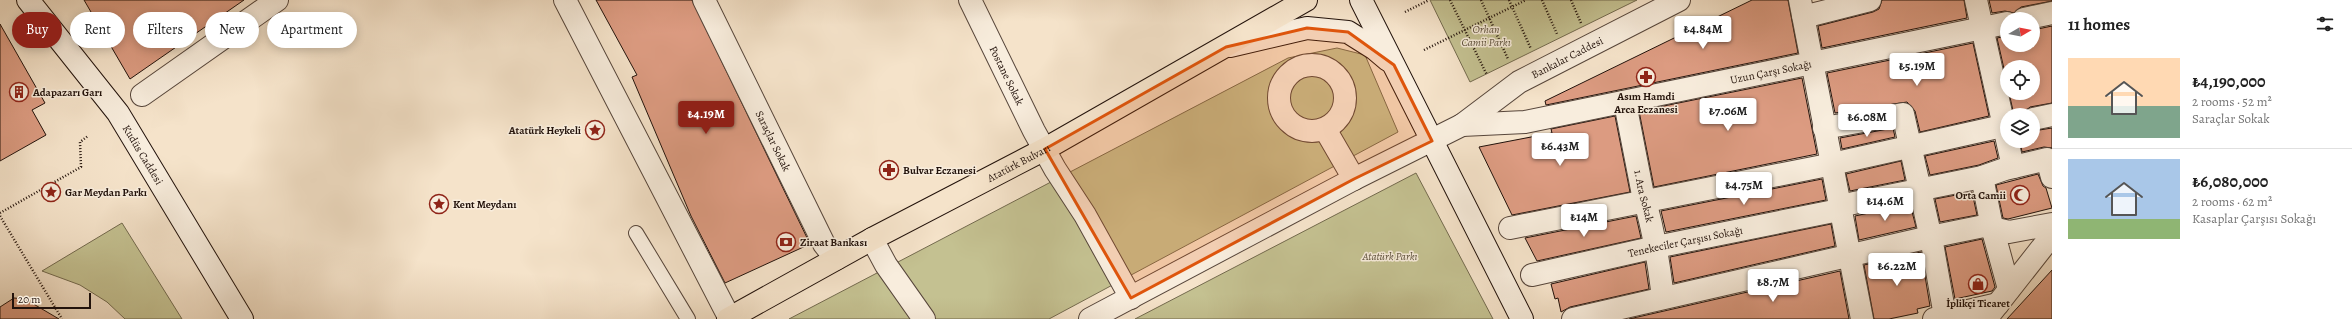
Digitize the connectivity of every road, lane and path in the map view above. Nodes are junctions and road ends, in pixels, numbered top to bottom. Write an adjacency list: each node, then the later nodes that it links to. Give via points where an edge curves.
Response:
1 (28, 0): 73 (street, Kudüs Caddesi, via 118,113)
2 (277, 0): 33 (street)
3 (565, 0): 75 (street)
4 (704, 0): 66 (street, Saraçlar Sokak, via 824,244)
5 (970, 0): 47 (street, Postane Sokak)
6 (1306, 0): 26 (main road, Atatürk Bulvarı)
7 (1360, 0): 30 (street)
8 (1429, 0): 19 (path)
9 (1450, 0): 25 (path)
10 (1481, 0): 22 (path)
11 (1509, 0): 17 (path)
12 (1526, 0): 17 (path)
13 (1542, 0): 28 (path)
14 (1678, 0): 28 (street, Bankalar Caddesi)
15 (1870, 0): 18 (street, via 1811,15)
16 (1976, 0): 24 (street)
17 (1512, 7): 22 (path); 31 (path)
18 (1802, 8): 29 (street)
19 (1405, 12)
20 (2052, 13): 21 (street)
21 (2040, 16)
22 (1489, 18): 25 (path); 32 (path)
23 (2000, 24): 24 (street, Uzun Çarşı Sokağı)
24 (1982, 28): 29 (street, Uzun Çarşı Sokağı); 36 (street)
25 (1465, 30): 27 (path); 34 (path)
26 (1226, 47): 30 (street, via 1307,28 1348,32); 47 (main road, Atatürk Bulvarı)
27 (1424, 50)
28 (1567, 57): 31 (street, Bankalar Caddesi)
29 (1812, 64): 35 (street, Uzun Çarşı Sokağı); 41 (street)
30 (1394, 65): 44 (street)
31 (1541, 70): 32 (street, Bankalar Caddesi)
32 (1519, 82): 34 (street, Bankalar Caddesi)
33 (142, 95)
34 (1498, 98): 39 (street, Bankalar Caddesi)
35 (1625, 103): 39 (street, Uzun Çarşı Sokağı, via 1525,122); 54 (street, 1. Ara Sokak)
36 (2001, 108)
37 (2052, 115): 38 (street)
38 (2040, 118)
39 (1462, 125): 44 (street, Bankalar Caddesi)
40 (2000, 127): 45 (street)
41 (1824, 128): 45 (street, via 1903,114); 48 (street)
42 (1325, 130): 52 (street)
43 (88, 136): 56 (path, via 80,142 81,167)
44 (1432, 141): 52 (street, Bankalar Caddesi); 78 (street)
45 (1911, 147): 48 (street); 53 (street)
46 (2009, 148): 49 (street)
47 (1045, 149): 63 (main road, Atatürk Bulvarı); 69 (street, Postane Sokak)
48 (1831, 163): 54 (street); 55 (street)
49 (2013, 167): 50 (street, Tenekeciler Çarşısı Sokağı); 51 (street, Tenekeciler Çarşısı Sokağı)
50 (2050, 168)
51 (1982, 177): 53 (street, Tenekeciler Çarşısı Sokağı); 58 (street)
52 (1354, 179): 69 (street, Bankalar Caddesi)
53 (1920, 190): 55 (street, Tenekeciler Çarşısı Sokağı); 62 (street)
54 (1645, 201): 59 (street); 64 (street, 1. Ara Sokak)
55 (1839, 208): 64 (street, Tenekeciler Çarşısı Sokağı); 65 (street)
56 (0, 214): 72 (path)
57 (2052, 224): 58 (street, via 2009,232)
58 (1992, 227): 62 (street, via 1984,226); 70 (street)
59 (1510, 228)
60 (636, 233): 74 (lane)
61 (2052, 235): 70 (street)
62 (1930, 237): 65 (street); 71 (street)
63 (872, 239): 66 (main road, Atatürk Bulvarı); 76 (street, via 886,265)
64 (1656, 247): 67 (street, Tenekeciler Çarşısı Sokağı); 68 (street, 1. Ara Sokak)
65 (1848, 254): 79 (street); 80 (street)
66 (836, 259): 75 (main road, Atatürk Bulvarı)
67 (1532, 275)
68 (1662, 290)
69 (1131, 298): 77 (street, Bankalar Caddesi)
70 (1998, 304): 71 (street)
71 (1939, 318)
72 (62, 319)
73 (242, 319)
74 (688, 319)
75 (729, 319)
76 (924, 319)
77 (1090, 319)
78 (1522, 319)
79 (1573, 319)
80 (1862, 319)

